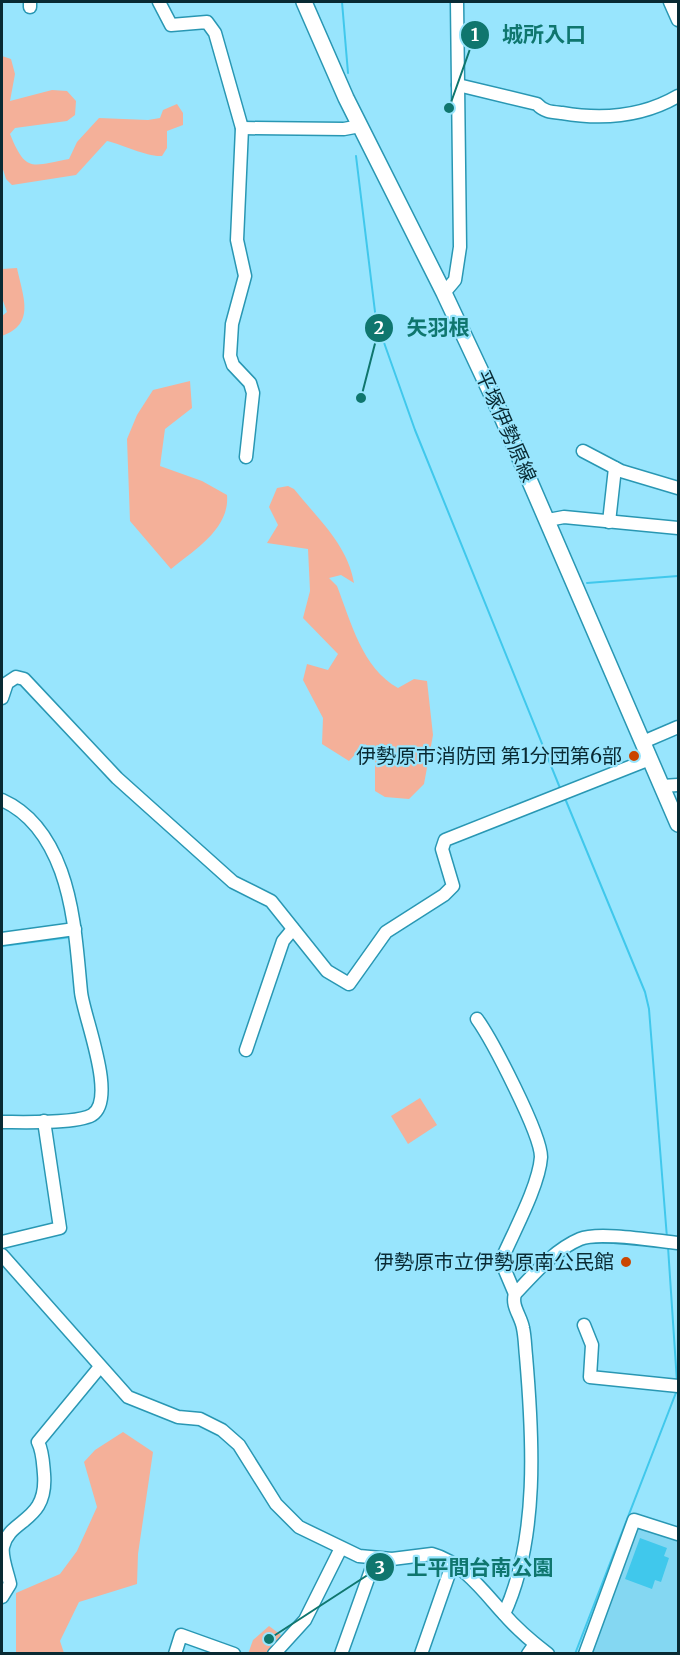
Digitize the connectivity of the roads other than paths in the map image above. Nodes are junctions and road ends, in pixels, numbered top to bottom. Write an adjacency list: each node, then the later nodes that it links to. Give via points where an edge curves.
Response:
1 (159, 2): 9 (street, via 171,25 207,22 215,33)
2 (304, 2): 8 (main road, 平塚伊勢原線)
3 (457, 2): 6 (street)
4 (670, 2): 5 (street)
5 (678, 20)
6 (458, 85): 7 (street, via 537,104 542,110 587,118 619,117); 10 (street, via 459,265 455,280)
7 (678, 96)
8 (360, 126): 9 (street); 10 (main road, 平塚伊勢原線)
9 (242, 128): 12 (street, via 237,240 245,276 232,324 230,356 253,393)
10 (444, 292): 15 (main road, 平塚伊勢原線)
11 (583, 451): 13 (street)
12 (246, 457)
13 (615, 468): 14 (street); 16 (street)
14 (678, 488)
15 (549, 520): 16 (street, via 564,517); 20 (main road, 平塚伊勢原線)
16 (609, 522): 17 (street)
17 (678, 528)
18 (2, 698): 27 (street, via 7,684 16,677 24,679 117,778 233,882 271,901)
19 (678, 727): 20 (street)
20 (643, 741): 21 (main road, 平塚伊勢原線)
21 (650, 759): 23 (main road, 平塚伊勢原線); 27 (street, via 445,840 442,849 453,886 386,932 349,984 327,971)
22 (678, 785): 23 (street)
23 (662, 786): 25 (main road, 平塚伊勢原線)
24 (2, 800): 26 (street, via 32,819 49,848 61,871)
25 (678, 825)
26 (75, 929): 28 (street); 31 (street, via 84,1010 100,1065 100,1099 92,1115)
27 (293, 929): 30 (street, via 284,941)
28 (2, 939)
29 (477, 1019): 36 (street, via 496,1049 531,1124 541,1156 528,1202 501,1261)
30 (246, 1050)
31 (45, 1121): 32 (street); 33 (street, via 60,1228)
32 (2, 1122)
33 (2, 1242)
34 (678, 1243): 36 (street, via 582,1238 547,1261)
35 (2, 1255): 38 (street)
36 (515, 1294): 45 (street, via 513,1301 523,1327 528,1386 530,1496 520,1568)
37 (584, 1325): 39 (street, via 592,1345 590,1377)
38 (99, 1368): 41 (street, via 128,1397 178,1417 200,1419 222,1430 239,1445 286,1516); 44 (street, via 38,1442 45,1486 40,1506 7,1538 2,1549 10,1584)
39 (678, 1386)
40 (678, 1534): 53 (street, via 634,1520)
41 (341, 1548): 42 (street); 49 (street, via 309,1613)
42 (375, 1559): 43 (street, via 432,1554); 50 (street)
43 (453, 1565): 45 (street, via 484,1590); 51 (street)
44 (2, 1597)
45 (504, 1614): 46 (street)
46 (532, 1648): 52 (street)
47 (176, 1653): 48 (street, via 181,1635)
48 (234, 1653)
49 (274, 1653)
50 (341, 1653)
51 (421, 1653)
52 (548, 1653)
53 (585, 1653)

